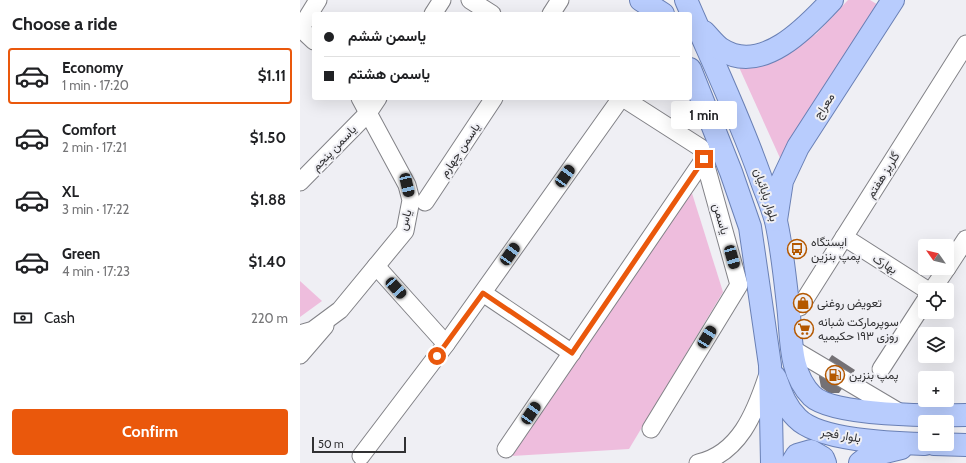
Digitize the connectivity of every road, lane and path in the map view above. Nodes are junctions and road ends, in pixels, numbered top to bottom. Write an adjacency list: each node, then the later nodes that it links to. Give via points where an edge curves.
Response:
1 (318, 0): 18 (street)
2 (442, 0): 10 (street)
3 (470, 0): 11 (street)
4 (560, 0): 12 (street)
5 (641, 0): 13 (main road)
6 (660, 0): 14 (main road)
7 (686, 0): 15 (main road, بلوار بابائیان)
8 (832, 0): 17 (main road, via 811,22 784,44 762,54 742,58 721,50)
9 (894, 0): 31 (main road, معراج, via 798,147 782,181)
10 (434, 12)
11 (489, 12)
12 (552, 12)
13 (660, 12)
14 (665, 12)
15 (691, 12)
16 (692, 14): 17 (main road, بلوار بابائیان)
17 (697, 25): 31 (main road, بلوار بابائیان, via 751,151)
18 (300, 28): 19 (street)
19 (312, 39)
20 (966, 44): 32 (street, گلریز هفتم)
21 (692, 74): 46 (main road, بلوار بابائیان, via 750,227)
22 (361, 100): 27 (street, یاس)
23 (377, 100): 27 (street, یاسمن پنجم)
24 (493, 100): 30 (street, یاسمن چهارم)
25 (621, 100): 37 (street)
26 (625, 100): 28 (street, یاسمن, via 701,148)
27 (368, 113): 29 (street, یاسمن پنجم); 35 (street, یاس, via 407,185 411,200 405,231)
28 (704, 159): 44 (street); 50 (street, یاسمن, via 739,285)
29 (300, 182)
30 (425, 202)
31 (776, 221): 43 (main road, بلوار بابائیان, via 788,305)
32 (844, 238): 36 (street, بهارک); 38 (street, گلریز هفتم)
33 (966, 239): 34 (street)
34 (954, 257)
35 (376, 266): 39 (street, یاس); 42 (street)
36 (918, 284)
37 (483, 293): 42 (street); 44 (street)
38 (800, 307)
39 (340, 310): 41 (street, یاس, via 313,330); 45 (street, یاس)
40 (918, 312): 47 (street)
41 (300, 334)
42 (446, 344): 56 (street)
43 (791, 348): 48 (street); 48 (main road, بلوار بابائیان, via 802,384 813,397 826,405)
44 (572, 353): 55 (street)
45 (300, 355)
46 (770, 365): 51 (main road, بلوار فجر, via 784,402 798,419 817,431 863,440); 57 (main road, بلوار بابائیان); 58 (street, via 758,404 742,432 728,449 712,460)
47 (881, 369)
48 (905, 416): 49 (main road)
49 (966, 416)
50 (651, 429)
51 (918, 443)
52 (954, 445): 53 (main road, بلوار فجر)
53 (966, 445)
54 (918, 446): 60 (main road, via 869,456)
55 (506, 449)
56 (361, 456)
57 (778, 462): 59 (main road, via 811,451 823,458)
58 (698, 463)
59 (825, 463)
60 (860, 463)

